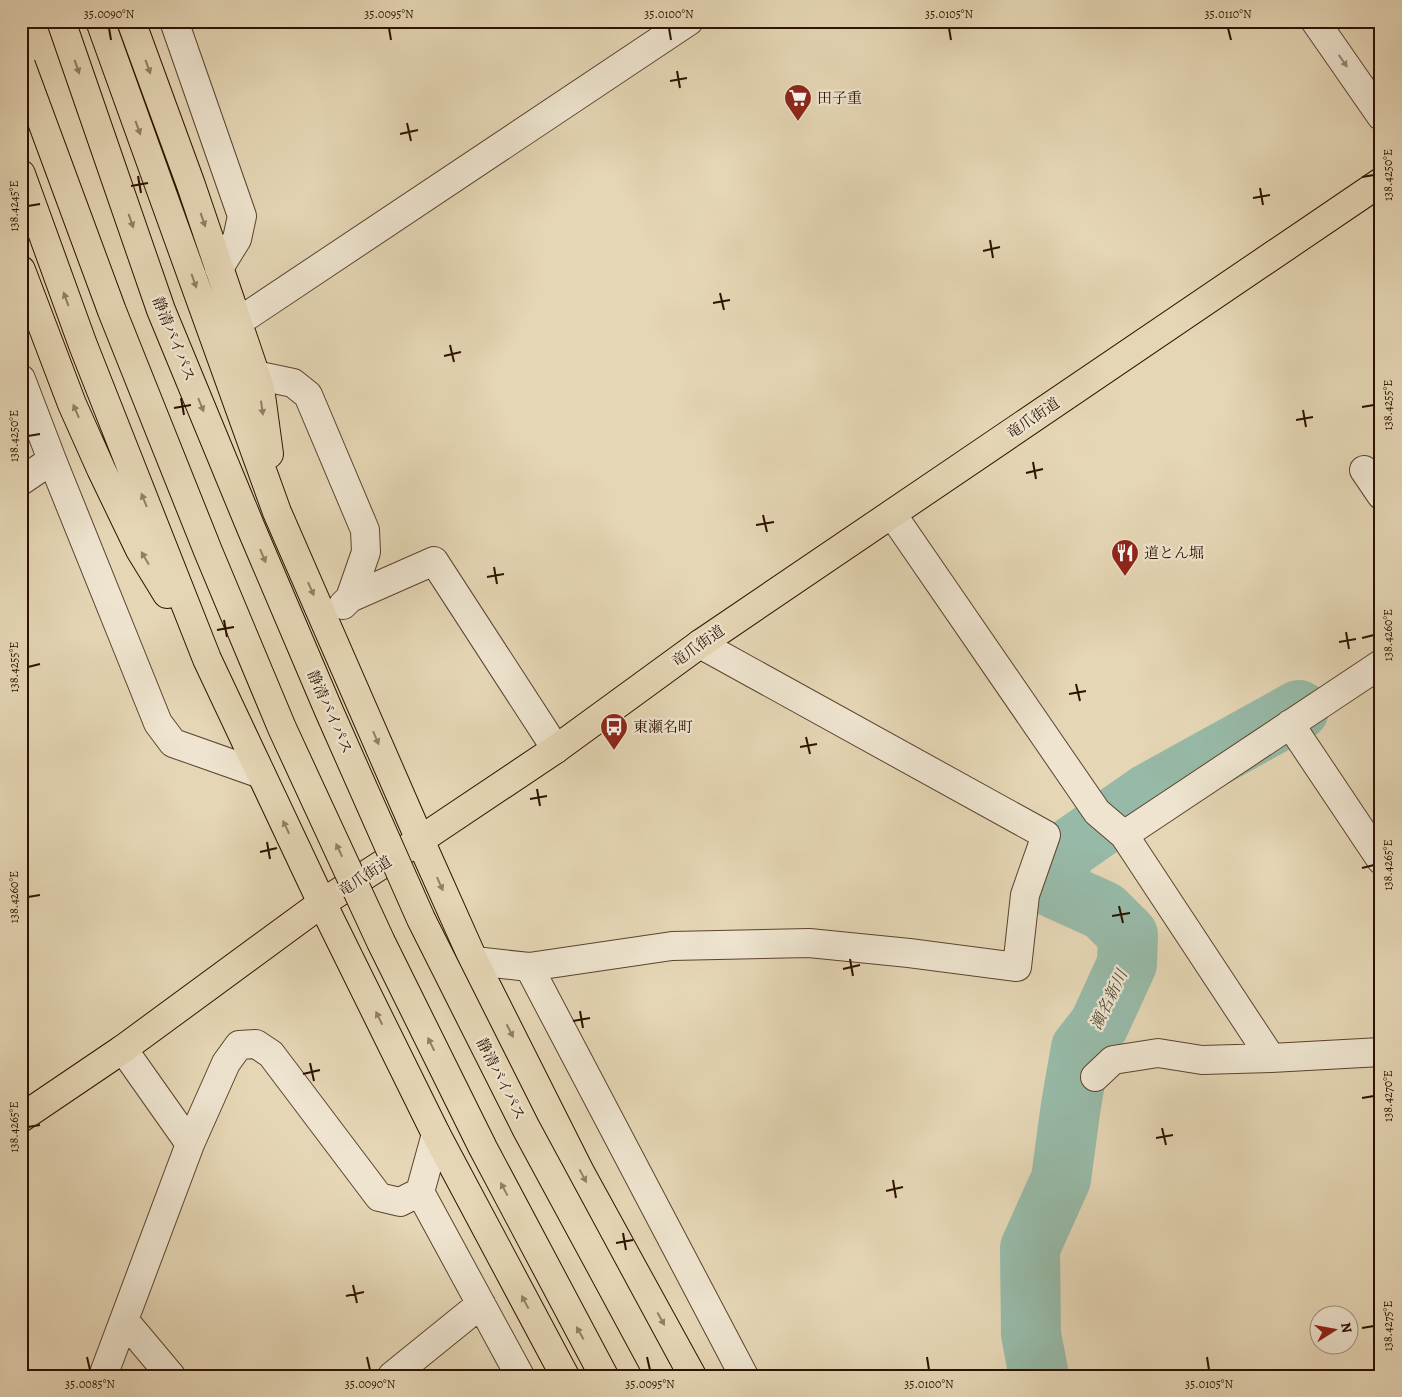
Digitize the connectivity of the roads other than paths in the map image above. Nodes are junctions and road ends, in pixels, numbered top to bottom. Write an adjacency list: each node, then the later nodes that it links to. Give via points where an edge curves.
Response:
1 (61, 21): 52 (main road, 静清バイパス, one-way to 52, bridge, via 162,310 341,738 422,919 526,1128)
2 (130, 21): 11 (main road, one-way to 11, via 192,185)
3 (174, 21): 11 (street, via 242,216 237,239)
4 (689, 21): 13 (street)
5 (1315, 21): 8 (street, one-way to 8)
6 (102, 27): 20 (main road, one-way to 20)
7 (21, 65): 51 (main road, one-way to 7, bridge, via 483,1148 381,942 282,728 112,311)
8 (1381, 116)
9 (21, 174): 25 (main road, one-way to 9, via 83,345)
10 (1381, 182): 21 (main road, 竜爪街道)
11 (219, 268): 13 (main road)
12 (21, 270): 25 (main road, one-way to 12, via 140,550 101,469 72,404)
13 (238, 322): 14 (main road)
14 (255, 375): 20 (main road, one-way to 20, via 260,388); 22 (street, via 293,383 308,395 365,530 366,552)
15 (21, 379): 16 (street)
16 (52, 460): 18 (street); 29 (street, via 158,723 174,743)
17 (1364, 470): 19 (street)
18 (21, 481)
19 (1381, 495)
20 (278, 512): 23 (main road, one-way to 23)
21 (892, 514): 24 (main road, 竜爪街道); 30 (street, via 1097,812)
22 (350, 598): 23 (street); 28 (street, via 434,561)
23 (326, 623): 31 (main road, one-way to 31)
24 (700, 644): 28 (main road, 竜爪街道); 35 (street, via 1046,835 1025,895 1018,967 808,943 672,946)
25 (207, 659): 29 (main road)
26 (1381, 664): 27 (street)
27 (1290, 724): 30 (street); 32 (street)
28 (556, 749): 31 (main road, 竜爪街道)
29 (261, 774): 33 (main road, one-way to 29)
30 (1124, 836): 38 (street)
31 (420, 840): 33 (main road, 竜爪街道); 34 (main road, one-way to 34)
32 (1381, 860)
33 (322, 903): 36 (main road, 竜爪街道); 41 (main road, one-way to 33)
34 (474, 961): 35 (street); 53 (main road, one-way to 53, via 580,1172)
35 (529, 967): 54 (street)
36 (123, 1049): 40 (main road, 竜爪街道); 42 (street)
37 (1381, 1052): 38 (street)
38 (1271, 1058): 39 (street, via 1202,1060 1158,1053 1113,1060)
39 (1095, 1077)
40 (21, 1118)
41 (436, 1134): 43 (street); 50 (main road, one-way to 41)
42 (190, 1144): 43 (street, via 226,1064 239,1045 256,1044 271,1054 379,1197 400,1202); 45 (street)
43 (420, 1192): 44 (street)
44 (481, 1304): 48 (street); 49 (street)
45 (124, 1320): 46 (street); 47 (street)
46 (103, 1376)
47 (171, 1376)
48 (392, 1376)
49 (520, 1376)
50 (565, 1376)
51 (604, 1376)
52 (660, 1376)
53 (692, 1376)
54 (744, 1376)

